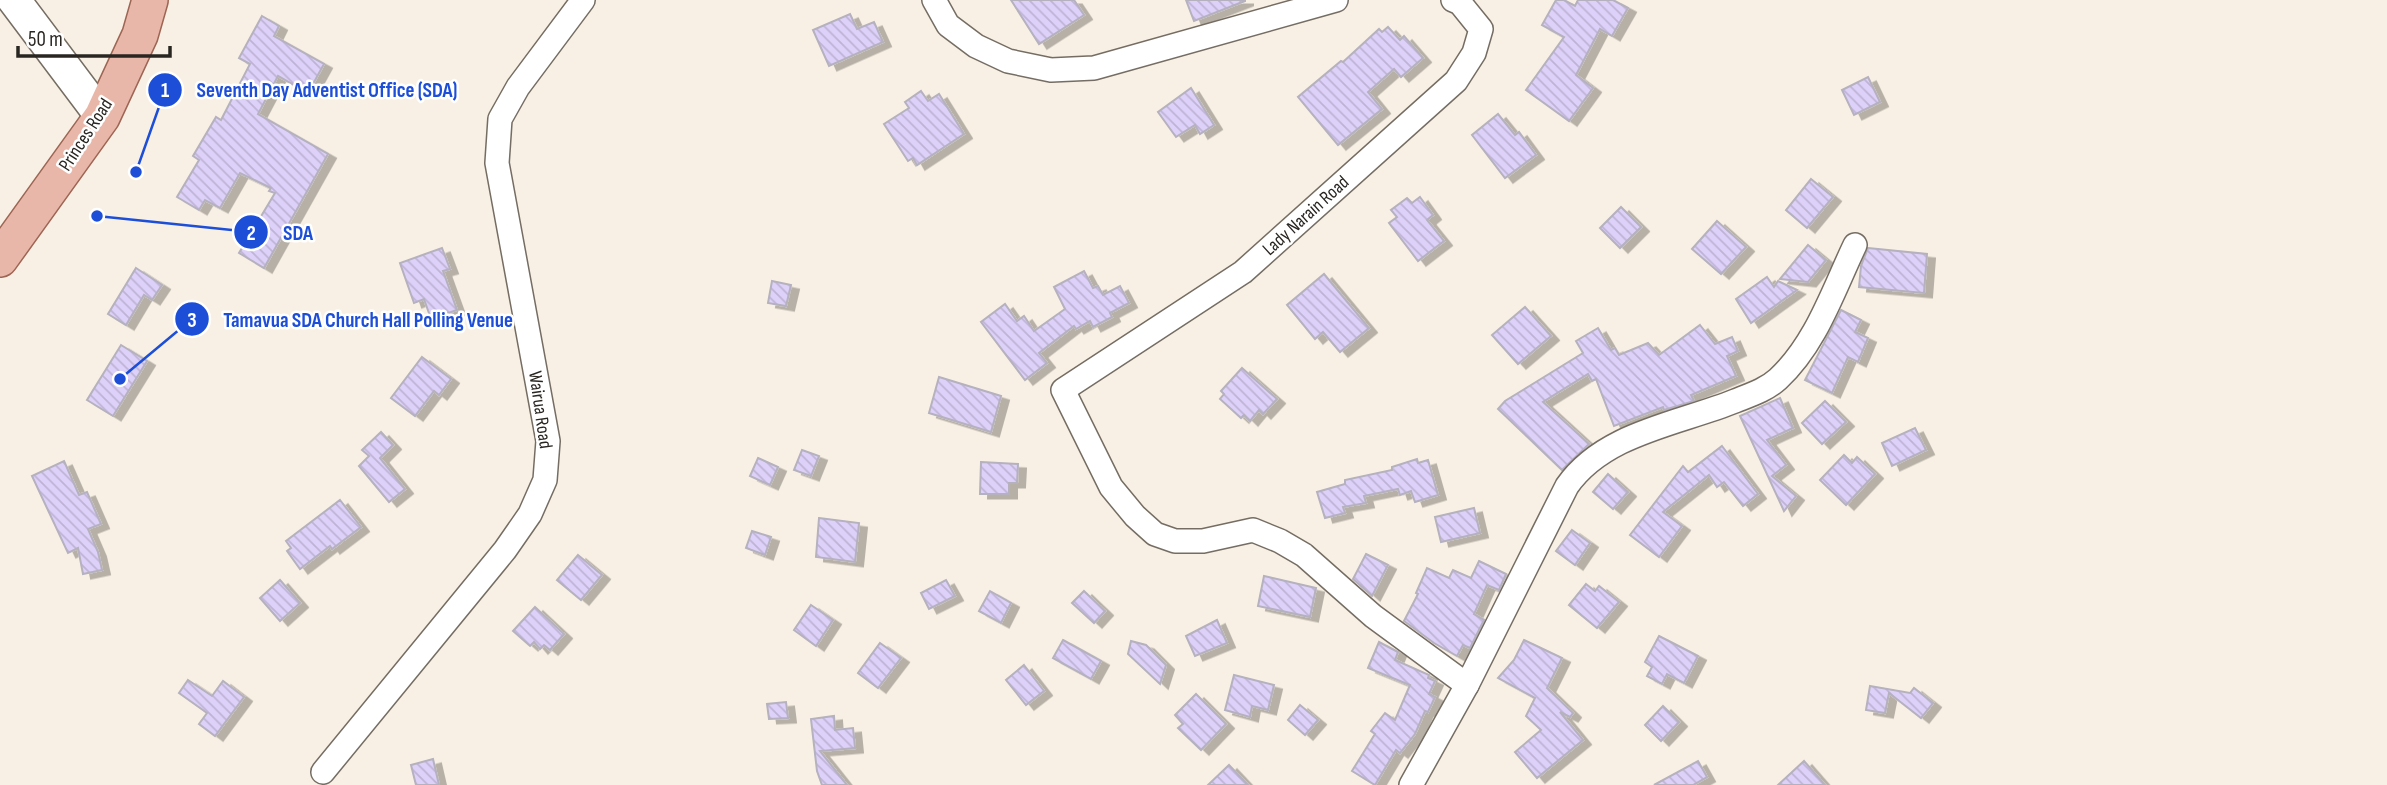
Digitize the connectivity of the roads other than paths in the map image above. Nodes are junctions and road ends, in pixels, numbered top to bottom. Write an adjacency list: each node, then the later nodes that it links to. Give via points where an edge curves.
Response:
1 (14, 0): 7 (main road)
2 (150, 0): 7 (main road, Princes Road, via 140,35)
3 (583, 0): 11 (street, Wairua Road, via 518,87 500,118 499,130 497,163 548,441 545,480 505,550)
4 (934, 0): 5 (street, via 948,25 976,46 1008,61 1051,70 1094,68)
5 (1336, 0)
6 (1453, 0): 10 (street, Lady Narain Road, via 1480,29 1474,53 1456,81 1243,272 1063,390 1111,487 1156,534 1175,541 1203,541 1253,530 1280,541 1304,555 1373,616)
7 (102, 117): 9 (main road, Princes Road)
8 (1854, 245): 10 (street, via 1804,350 1776,381 1713,410 1637,436 1598,454 1576,473)
9 (0, 259)
10 (1466, 685): 12 (street)
11 (323, 772)
12 (1410, 785)

